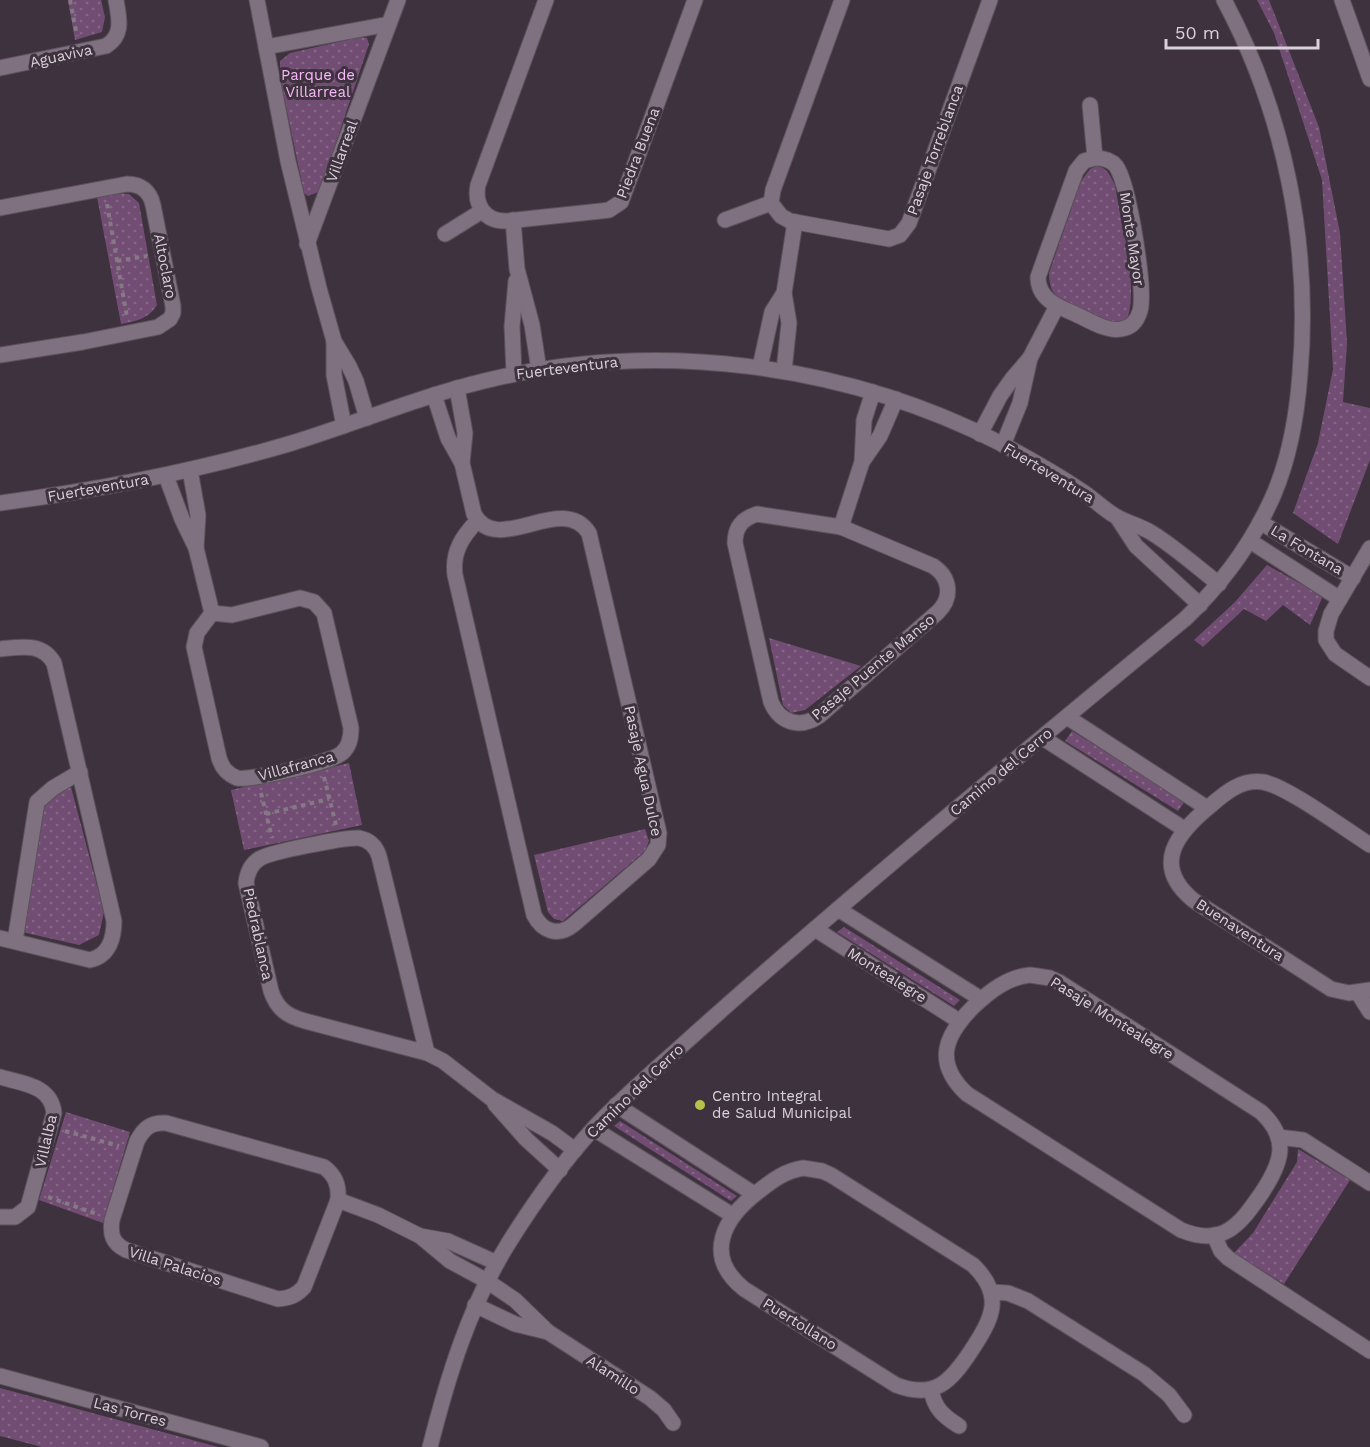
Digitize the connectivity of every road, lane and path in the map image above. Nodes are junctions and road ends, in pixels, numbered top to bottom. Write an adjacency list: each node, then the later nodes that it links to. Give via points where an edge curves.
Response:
1 (70, 0): 13 (path)
2 (116, 0): 13 (street, Aguaviva, via 120,27 116,38 106,46)
3 (258, 0): 12 (street)
4 (398, 0): 11 (street, Villarreal)
5 (546, 0): 21 (street, via 478,185 476,194)
6 (695, 0): 22 (street, Piedra Buena, via 621,201 609,210)
7 (842, 0): 19 (street)
8 (990, 0): 24 (street, Pasaje Torreblanca, via 906,230 883,238)
9 (1224, 0): 55 (street, Camino del Cerro, via 1250,53 1273,118 1291,189 1301,264 1303,332 1295,418 1283,468)
10 (1342, 0): 15 (street)
11 (389, 24): 12 (street); 26 (street, Villarreal)
12 (266, 47): 26 (street)
13 (80, 52): 14 (street, Aguaviva)
14 (0, 68)
15 (1370, 79)
16 (1090, 105): 17 (street)
17 (1095, 158): 31 (street, Monte Mayor, via 1084,161 1076,171 1038,276 1039,289); 31 (street, Monte Mayor, via 1112,162 1123,184 1139,270 1140,312 1134,323 1116,330)
18 (104, 188): 20 (street, Altoclaro); 27 (street, Altoclaro, via 133,184 149,193); 28 (path)
19 (771, 203): 23 (street); 24 (street, Pasaje Torreblanca, via 781,216)
20 (0, 208)
21 (482, 211): 22 (street, Piedra Buena, via 495,220); 25 (street)
22 (513, 220): 29 (street)
23 (724, 220)
24 (795, 222): 30 (street)
25 (445, 234)
26 (307, 244): 33 (street)
27 (162, 253): 28 (path); 32 (street, Altoclaro, via 172,313 165,324)
28 (117, 261): 32 (path)
29 (517, 269): 37 (street); 39 (street, via 512,326)
30 (784, 293): 36 (street, via 772,312); 38 (street, via 789,322)
31 (1057, 306): 35 (street)
32 (129, 333): 34 (street, Altoclaro)
33 (334, 341): 44 (street, via 356,381); 45 (street, via 334,375)
34 (0, 355)
35 (1030, 358): 46 (street, via 1011,379); 47 (street, via 1023,393)
36 (760, 367): 37 (street, Fuerteventura, via 636,361); 38 (street, Fuerteventura)
37 (539, 370): 39 (street, Fuerteventura)
38 (784, 372): 41 (street, Fuerteventura)
39 (514, 374): 40 (street, Fuerteventura)
40 (457, 388): 42 (street, Fuerteventura); 49 (street, via 465,433)
41 (873, 392): 43 (street, Fuerteventura); 48 (street, via 864,420)
42 (434, 394): 44 (street, Fuerteventura); 49 (street, via 448,438)
43 (896, 399): 46 (street, Fuerteventura); 48 (street, via 880,436)
44 (368, 418): 45 (street, Fuerteventura)
45 (344, 426): 50 (street, Fuerteventura)
46 (980, 434): 47 (street, Fuerteventura)
47 (1004, 445): 53 (street, Fuerteventura, via 1081,490)
48 (862, 462): 56 (street)
49 (462, 463): 54 (street)
50 (190, 470): 51 (street, Fuerteventura); 58 (street, via 198,515)
51 (166, 476): 52 (street, Fuerteventura); 58 (street)
52 (0, 502)
53 (1117, 517): 61 (street, Fuerteventura, via 1152,533); 63 (street, Fuerteventura, via 1136,546)
54 (477, 521): 54 (street, Pasaje Agua Dulce, via 499,530 567,518 589,533 659,833 658,845 649,859 563,931 543,928 534,915 456,575 457,548)
55 (1260, 522): 57 (street, Camino del Cerro); 60 (street, La Fontana)
56 (841, 527): 56 (street, Pasaje Puente Manso, via 757,514 741,522 735,536 771,702 775,711 789,722 805,723 819,716 938,612 948,595 944,575 933,566)
57 (1250, 541): 61 (street, Camino del Cerro); 62 (street, La Fontana)
58 (196, 548): 64 (street)
59 (1370, 548): 60 (street, La Fontana)
60 (1353, 578): 62 (street, La Fontana)
61 (1219, 584): 63 (street, Camino del Cerro)
62 (1340, 599): 66 (street, La Fontana, via 1327,622 1326,640 1335,654)
63 (1200, 605): 67 (street, Camino del Cerro)
64 (212, 613): 69 (street, Villafranca, via 232,615 300,598 320,607 351,735 341,755); 71 (street, Villafranca, via 197,633 194,647 219,758 230,774 243,779)
65 (0, 649): 70 (street, via 30,646 51,658)
66 (1370, 678)
67 (1067, 717): 68 (street, Camino del Cerro); 73 (street)
68 (1043, 738): 75 (street); 79 (street, Camino del Cerro)
69 (320, 762): 71 (street, Villafranca); 72 (path)
70 (80, 772): 81 (street, via 37,802); 81 (street, via 114,921 112,939 105,952 90,960)
71 (258, 777): 74 (path)
72 (329, 799): 74 (path); 76 (path)
73 (1207, 808): 75 (street, Buenaventura); 77 (street, Buenaventura, via 1240,784 1271,784)
74 (267, 814): 78 (path)
75 (1184, 829): 82 (street, Buenaventura, via 1174,846 1172,865 1185,893 1331,989)
76 (339, 840): 78 (street, Piedrablanca); 86 (street, Piedrablanca, via 365,840 377,851)
77 (1370, 845)
78 (276, 854): 86 (street, Piedrablanca, via 264,856 253,865 246,883 274,1002 289,1016)
79 (838, 909): 80 (street, Camino del Cerro); 83 (street, Montealegre)
80 (815, 929): 85 (street, Montealegre); 89 (street, Camino del Cerro)
81 (8, 940)
82 (1364, 991): 84 (street, Buenaventura)
83 (981, 999): 85 (street, Pasaje Montealegre); 92 (street, Pasaje Montealegre, via 1012,979 1030,975 1050,978 1261,1112)
84 (1370, 1012)
85 (959, 1021): 103 (street, Pasaje Montealegre, via 949,1039 947,1057 953,1077 967,1094 1181,1230)
86 (427, 1053): 88 (street, Piedrablanca)
87 (0, 1077): 90 (street, Villalba, via 37,1087 47,1094 54,1113)
88 (492, 1099): 94 (street, Piedrablanca); 95 (street, Piedrablanca, via 515,1128)
89 (616, 1105): 91 (street, Camino del Cerro); 98 (street)
90 (51, 1126): 93 (path); 97 (street, Villalba)
91 (594, 1129): 94 (street, Camino del Cerro); 100 (street)
92 (1278, 1137): 96 (street, via 1303,1140); 103 (street, via 1280,1155 1275,1173 1244,1219)
93 (134, 1150): 99 (street, via 144,1130 166,1123 324,1167 337,1182); 102 (street)
94 (575, 1150): 95 (street, Camino del Cerro)
95 (560, 1170): 105 (street, Camino del Cerro)
96 (1370, 1182)
97 (33, 1191): 101 (street, Villalba, via 22,1213); 102 (path)
98 (754, 1194): 100 (street, Puertollano); 107 (street, Puertollano, via 786,1172 803,1168 822,1171 973,1265)
99 (338, 1200): 102 (street, Villa Palacios, via 303,1287 285,1299 120,1248 113,1239); 104 (street)
100 (732, 1215): 112 (street, Puertollano, via 721,1245 725,1266 736,1283 896,1385)
101 (0, 1218)
102 (112, 1220)
103 (1215, 1235): 110 (street, via 1228,1258)
104 (420, 1236): 105 (street, via 448,1241); 106 (street, via 450,1262)
105 (496, 1263): 106 (street, Camino del Cerro)
106 (487, 1281): 108 (street, Camino del Cerro); 109 (street, Alamillo, via 515,1300)
107 (991, 1292): 112 (street, via 993,1304 988,1327 956,1374); 113 (street, via 1018,1296 1144,1374 1169,1395)
108 (475, 1305): 109 (street, Alamillo, via 515,1324); 117 (street, Camino del Cerro)
109 (548, 1332): 114 (street, Alamillo, via 650,1398)
110 (1370, 1351)
111 (0, 1376): 116 (street, Las Torres)
112 (931, 1389): 115 (street, via 936,1407)
113 (1184, 1415)
114 (673, 1423)
115 (959, 1426)
116 (261, 1447)
117 (430, 1447)

